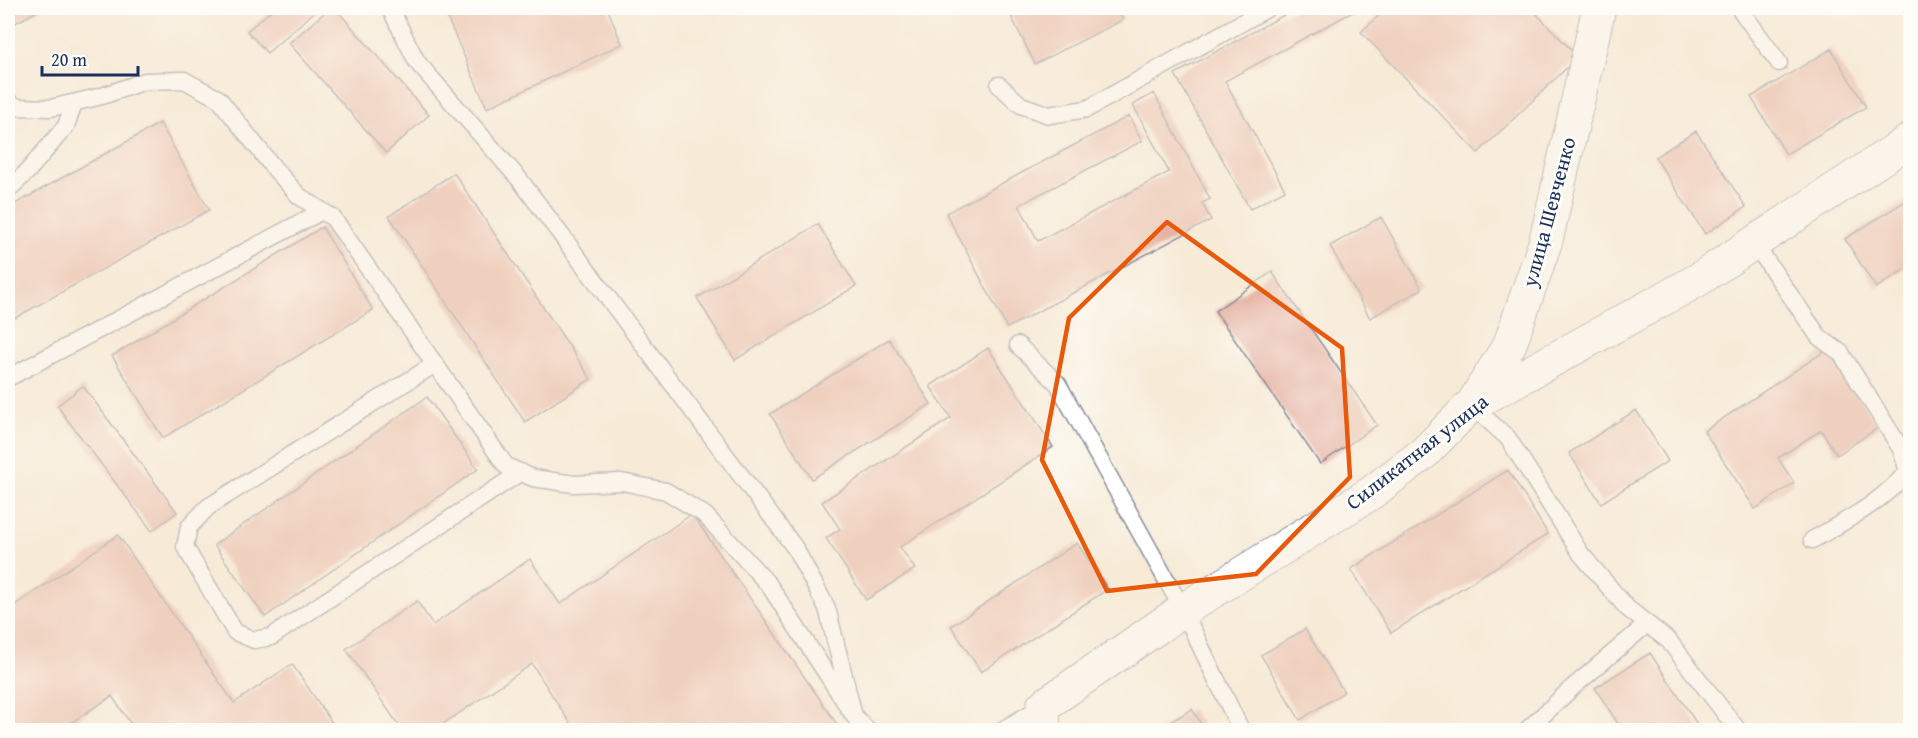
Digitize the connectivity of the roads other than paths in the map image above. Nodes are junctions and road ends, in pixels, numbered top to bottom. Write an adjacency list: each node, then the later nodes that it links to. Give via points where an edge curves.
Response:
1 (390, 8): 21 (lane, via 417,62 520,180 795,548 827,608)
2 (1268, 8): 6 (lane, via 1087,109 1049,115 1021,105)
3 (1599, 8): 16 (street, улица Шевченко, via 1546,240 1510,344)
4 (1739, 8): 5 (lane)
5 (1779, 63)
6 (999, 85)
7 (8, 102): 8 (lane, via 18,107 51,108)
8 (74, 103): 10 (lane, via 66,126); 11 (lane, via 145,81 184,80 219,99 299,196)
9 (1911, 140): 12 (street, Силикатная улица)
10 (8, 190)
11 (322, 211): 14 (lane, via 333,218); 15 (lane)
12 (1754, 243): 16 (street, Силикатная улица, via 1696,281); 18 (lane, via 1819,337 1841,353 1901,449 1908,471 1868,508)
13 (1018, 345): 19 (lane, via 1058,384)
14 (435, 364): 17 (lane, via 506,466); 17 (lane, via 208,507 189,526 184,547 235,632 254,640 271,636)
15 (8, 378)
16 (1471, 405): 19 (street, Силикатная улица, via 1424,453 1371,493); 20 (lane, via 1508,438 1581,554 1627,608)
17 (520, 472): 21 (lane, via 533,478 574,484 622,482 666,491 705,515 770,585)
18 (1812, 540)
19 (1183, 610): 22 (street, Силикатная улица); 25 (lane)
20 (1647, 624): 26 (lane); 27 (lane, via 1669,641)
21 (854, 717): 23 (lane)
22 (1043, 718): 24 (lane)
23 (867, 730)
24 (1002, 730)
25 (1241, 730)
26 (1528, 730)
27 (1738, 730)

